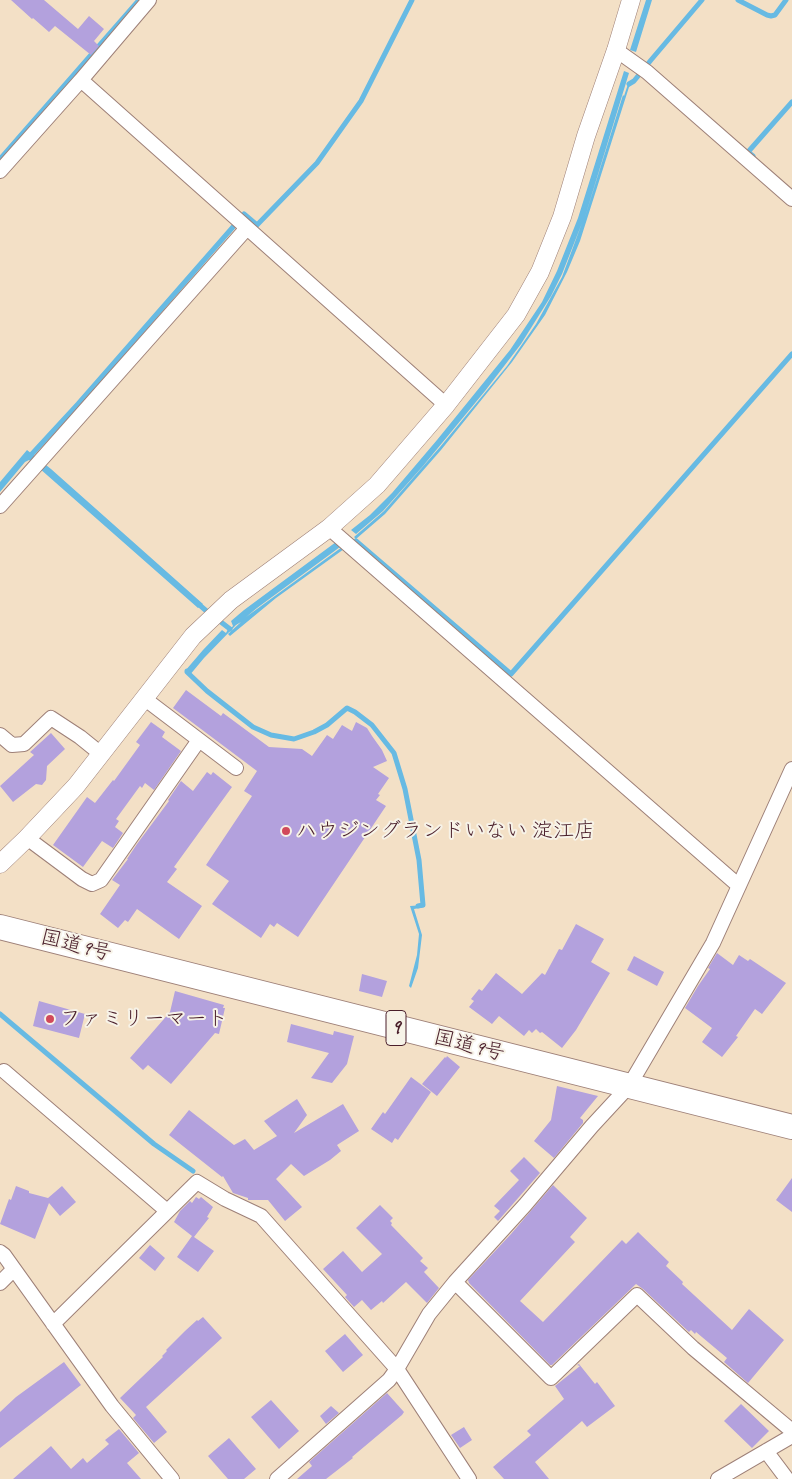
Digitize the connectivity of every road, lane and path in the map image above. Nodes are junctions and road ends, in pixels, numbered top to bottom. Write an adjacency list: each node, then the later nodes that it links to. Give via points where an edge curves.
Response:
1 (150, 0): 4 (street)
2 (631, 0): 3 (street)
3 (616, 50): 6 (street, via 647,72); 8 (street, via 562,217 540,272 516,315)
4 (81, 80): 5 (street); 7 (street)
5 (0, 171)
6 (792, 199)
7 (247, 228): 8 (street); 9 (street)
8 (446, 405): 10 (street, via 377,486)
9 (0, 506)
10 (329, 528): 11 (street, via 231,600 193,636); 19 (street)
11 (145, 699): 13 (street); 14 (street)
12 (0, 735): 14 (street, via 12,745 24,744 51,718)
13 (199, 740): 15 (street); 17 (street, via 101,880 92,884 82,879)
14 (101, 754): 17 (street)
15 (236, 768)
16 (792, 769): 19 (street)
17 (27, 838): 18 (street)
18 (0, 864)
19 (739, 886): 22 (street, via 713,943)
20 (0, 927): 22 (highway, 国道9号 / 9)
21 (4, 1071): 24 (street)
22 (629, 1086): 23 (highway, 国道9号 / 9); 27 (street)
23 (792, 1127)
24 (167, 1211): 29 (street); 30 (street, via 197,1182 261,1216)
25 (0, 1252): 26 (street)
26 (14, 1269): 28 (street); 29 (street)
27 (455, 1282): 30 (street, via 429,1314); 31 (street, via 552,1378 637,1295 693,1348)
28 (0, 1283)
29 (53, 1324): 35 (street, via 112,1406)
30 (397, 1369): 34 (street); 36 (street, via 389,1380)
31 (792, 1431)
32 (792, 1436): 33 (street)
33 (766, 1451): 37 (street); 38 (street)
34 (468, 1478)
35 (172, 1479)
36 (278, 1479)
37 (718, 1479)
38 (787, 1479)

